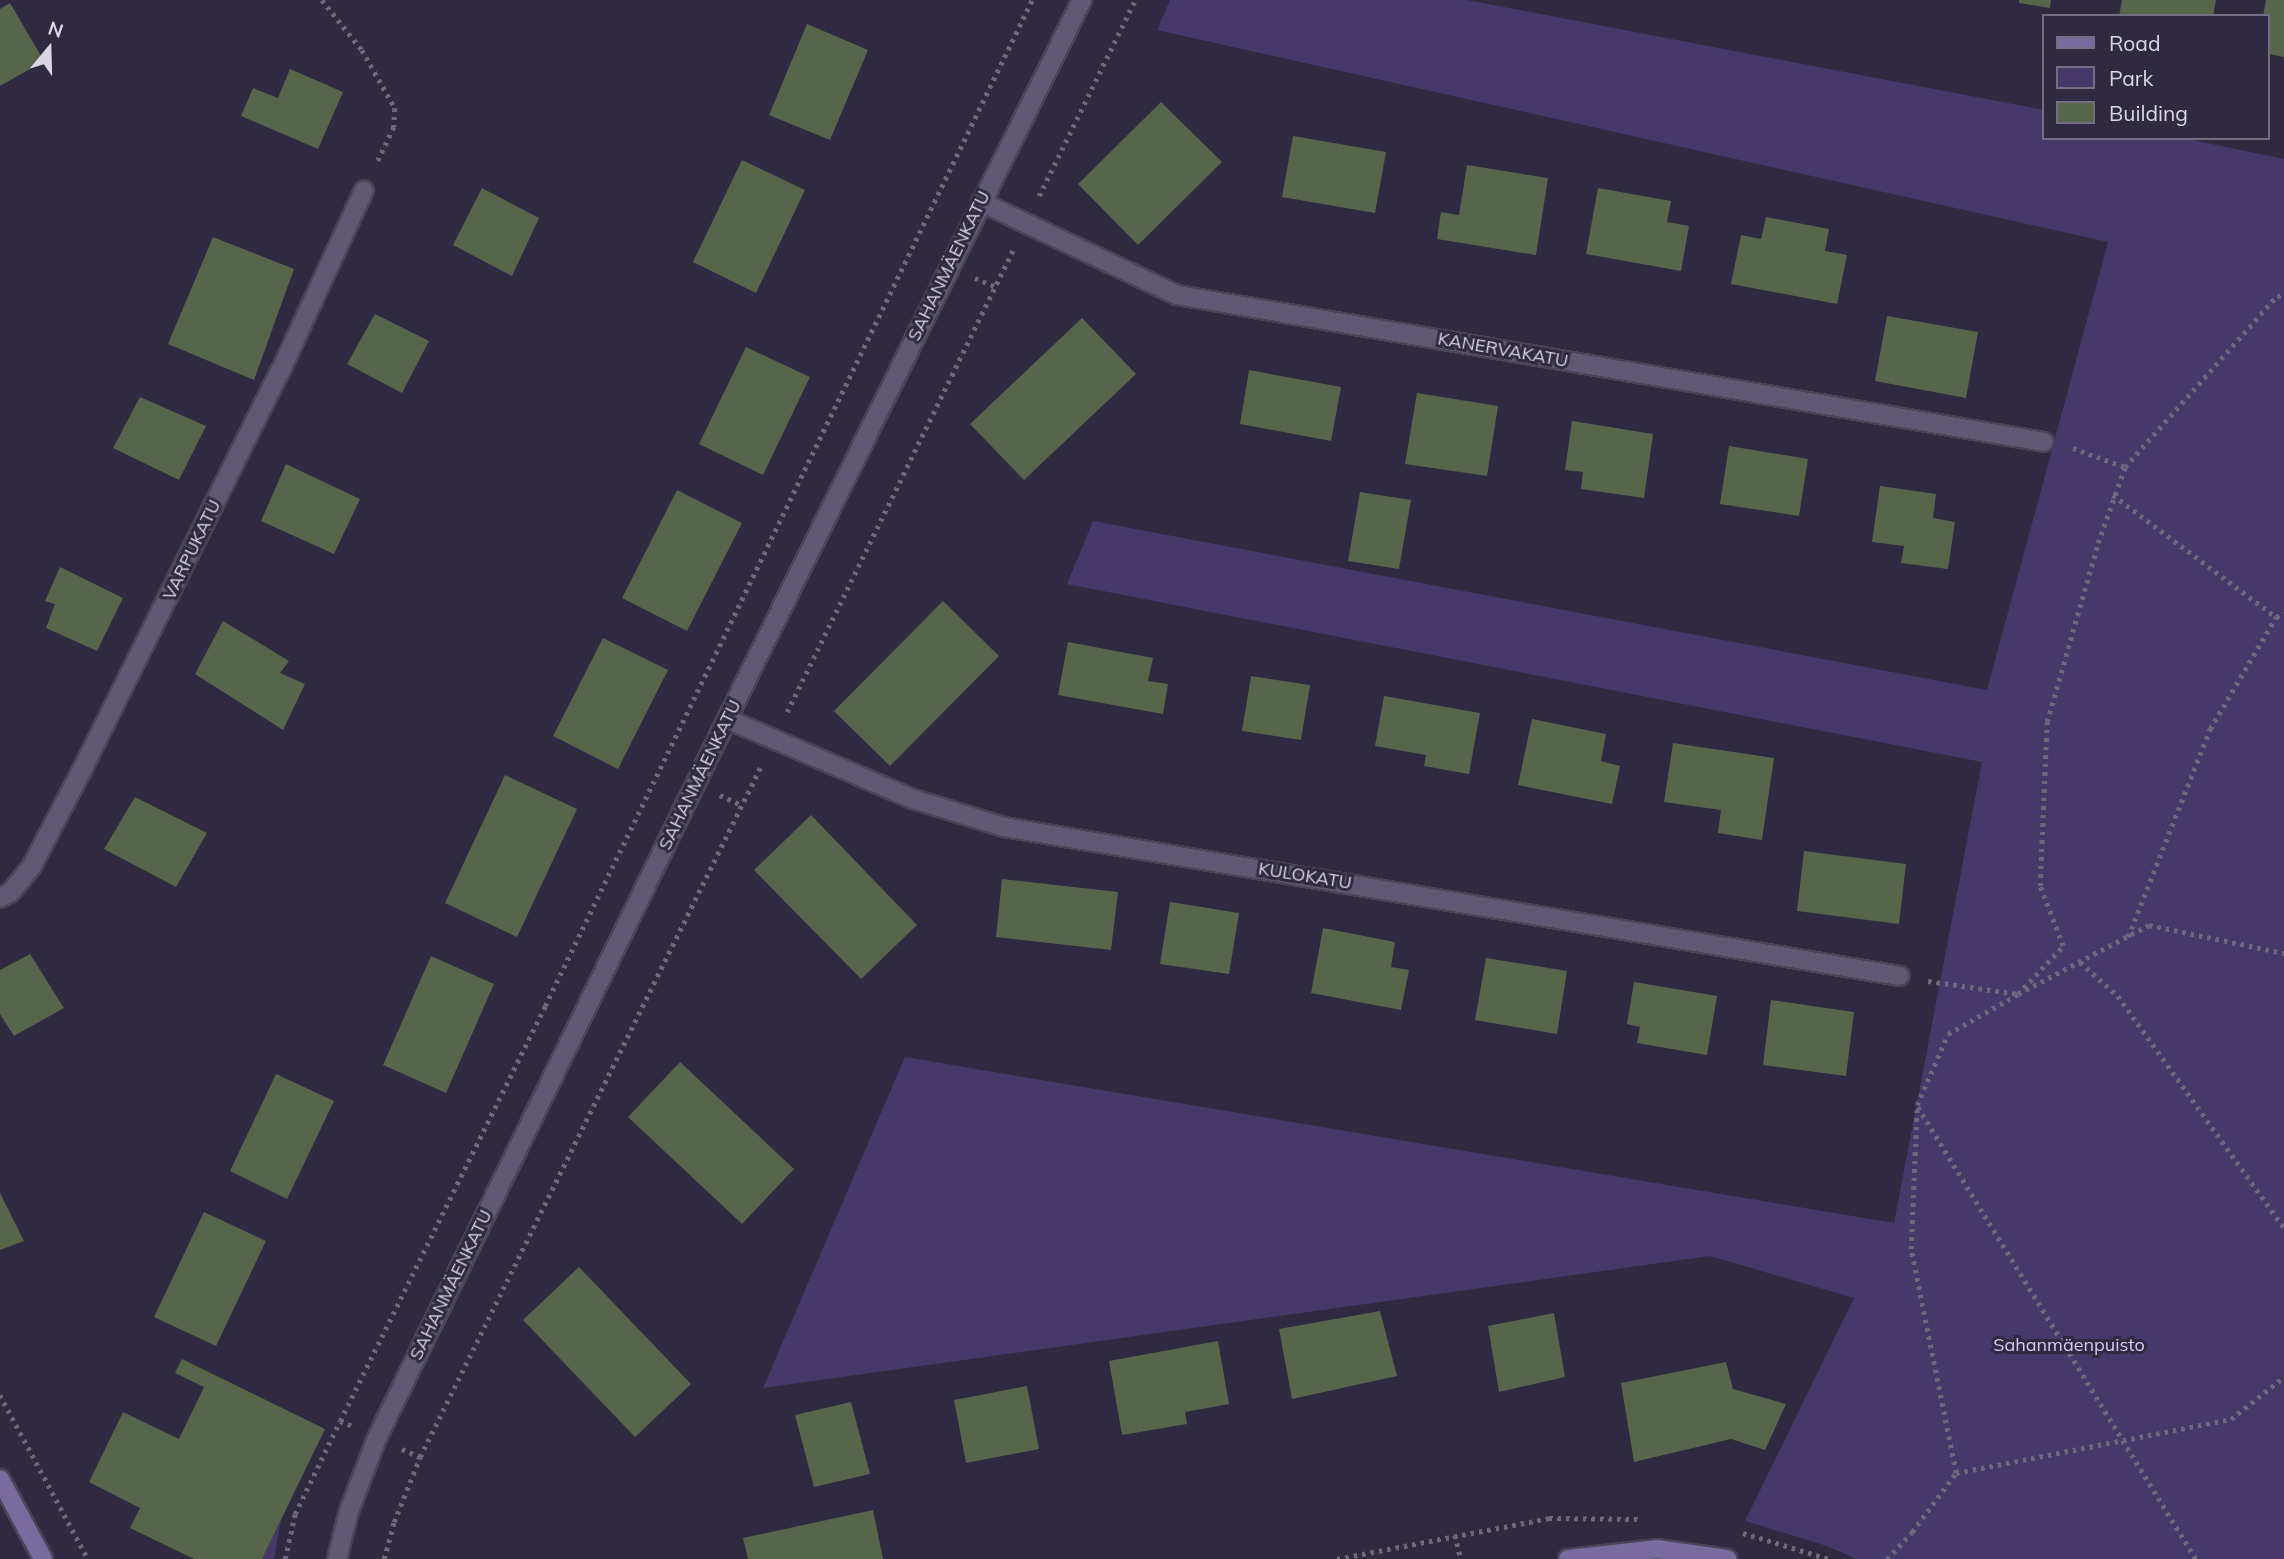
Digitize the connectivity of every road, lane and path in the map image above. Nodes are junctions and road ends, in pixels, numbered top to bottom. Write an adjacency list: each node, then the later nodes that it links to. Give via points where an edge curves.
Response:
1 (322, 0): 5 (path, via 362,50 395,108 394,127)
2 (1032, 0): 26 (path)
3 (1082, 0): 6 (street, SAHANMÄENKATU)
4 (1135, 0): 7 (path)
5 (364, 190): 16 (street, VARPUKATU, via 280,372 84,766 32,866 11,892)
6 (981, 202): 7 (street, KANERVAKATU); 14 (street, SAHANMÄENKATU)
7 (1026, 223): 9 (street, KANERVAKATU, via 1177,295); 15 (path)
8 (2284, 295): 10 (path, via 2277,296)
9 (2044, 442): 10 (path)
10 (2125, 467): 11 (path)
11 (2113, 495): 13 (path); 21 (path, via 2047,722 2040,886 2063,946)
12 (2284, 613): 13 (path)
13 (2276, 617): 17 (path, via 2210,729)
14 (727, 719): 15 (street, KULOKATU); 33 (street, SAHANMÄENKATU, via 377,1437 349,1511)
15 (774, 740): 20 (street, KULOKATU, via 913,799 1004,827); 34 (path, via 420,1457)
16 (0, 898)
17 (2128, 938): 18 (path, via 2149,925); 19 (path)
18 (2284, 953)
19 (2080, 962): 21 (path); 23 (path, via 2118,996)
20 (1900, 976): 21 (path)
21 (2018, 994): 22 (path, via 1948,1034)
22 (1917, 1105): 27 (path); 28 (path, via 1911,1249)
23 (2284, 1228)
24 (2284, 1377): 27 (path, via 2231,1419)
25 (0, 1395): 32 (path)
26 (340, 1420)
27 (2124, 1440): 28 (path); 39 (path)
28 (1956, 1473): 38 (path)
29 (0, 1479): 31 (main road)
30 (1455, 1535): 35 (path)
31 (43, 1559)
32 (88, 1559)
33 (337, 1559)
34 (384, 1559)
35 (1461, 1559)
36 (1568, 1559): 37 (main road, via 1657,1549)
37 (1727, 1559)
38 (1887, 1559)
39 (2196, 1559)

